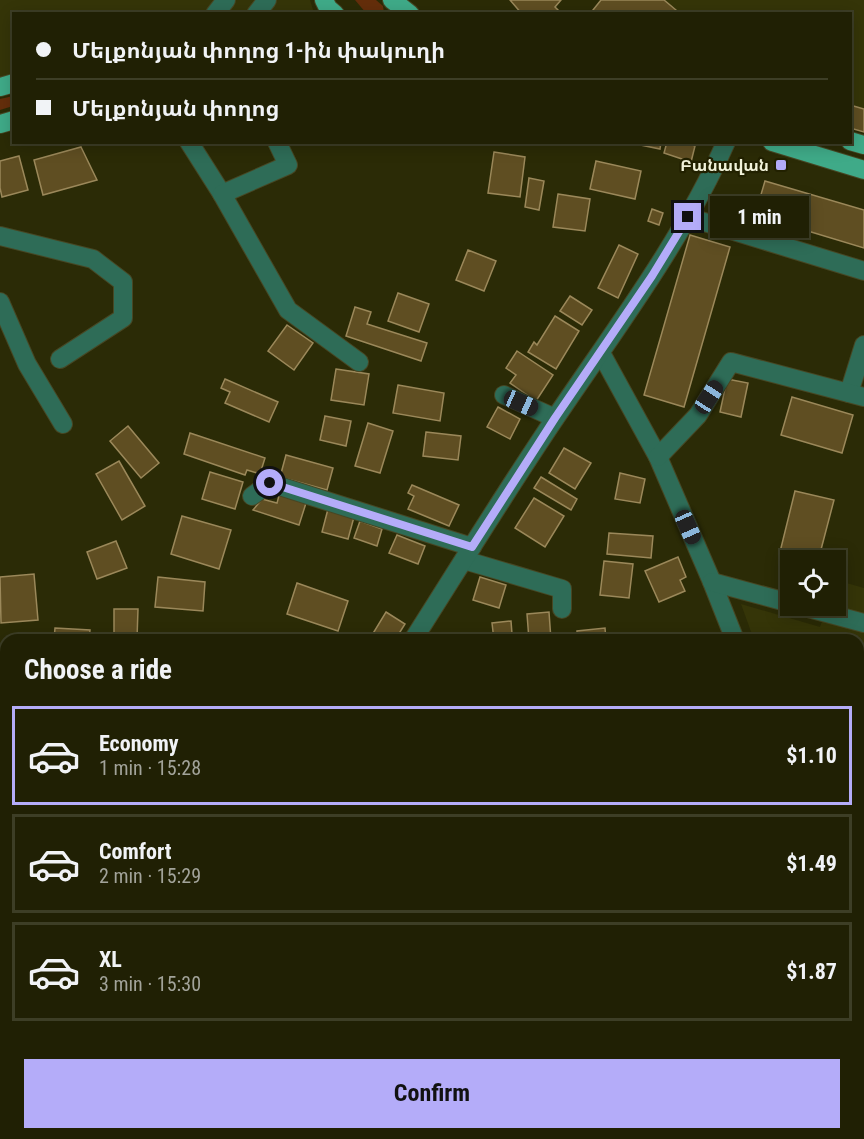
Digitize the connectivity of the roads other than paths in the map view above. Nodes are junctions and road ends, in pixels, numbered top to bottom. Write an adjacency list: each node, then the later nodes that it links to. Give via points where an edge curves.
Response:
1 (226, 0): 5 (street)
2 (267, 0): 6 (street)
3 (324, 0): 7 (main road)
4 (392, 0): 8 (main road)
5 (217, 12)
6 (258, 12)
7 (333, 12)
8 (407, 12)
9 (190, 144): 14 (street)
10 (278, 144): 14 (street, via 288,165)
11 (725, 144): 15 (street)
12 (779, 144): 13 (main road)
13 (864, 170)
14 (222, 194): 22 (street, via 288,310)
15 (688, 217): 17 (street); 20 (street)
16 (0, 236): 21 (street, via 93,259 123,282 123,318)
17 (864, 271)
18 (0, 302): 26 (street, via 27,364)
19 (864, 345): 24 (street)
20 (601, 353): 25 (street); 27 (street)
21 (60, 359)
22 (359, 362)
23 (504, 395): 25 (street)
24 (857, 395): 27 (street, via 731,362 698,415)
25 (555, 418): 29 (street)
26 (63, 424)
27 (658, 457): 30 (street)
28 (252, 496): 29 (street, via 270,483)
29 (468, 554): 32 (street, via 562,590); 35 (street)
30 (712, 582): 31 (street); 36 (street)
31 (780, 600)
32 (562, 609)
33 (838, 616): 34 (street)
34 (864, 623)
35 (417, 634)
36 (733, 634)

